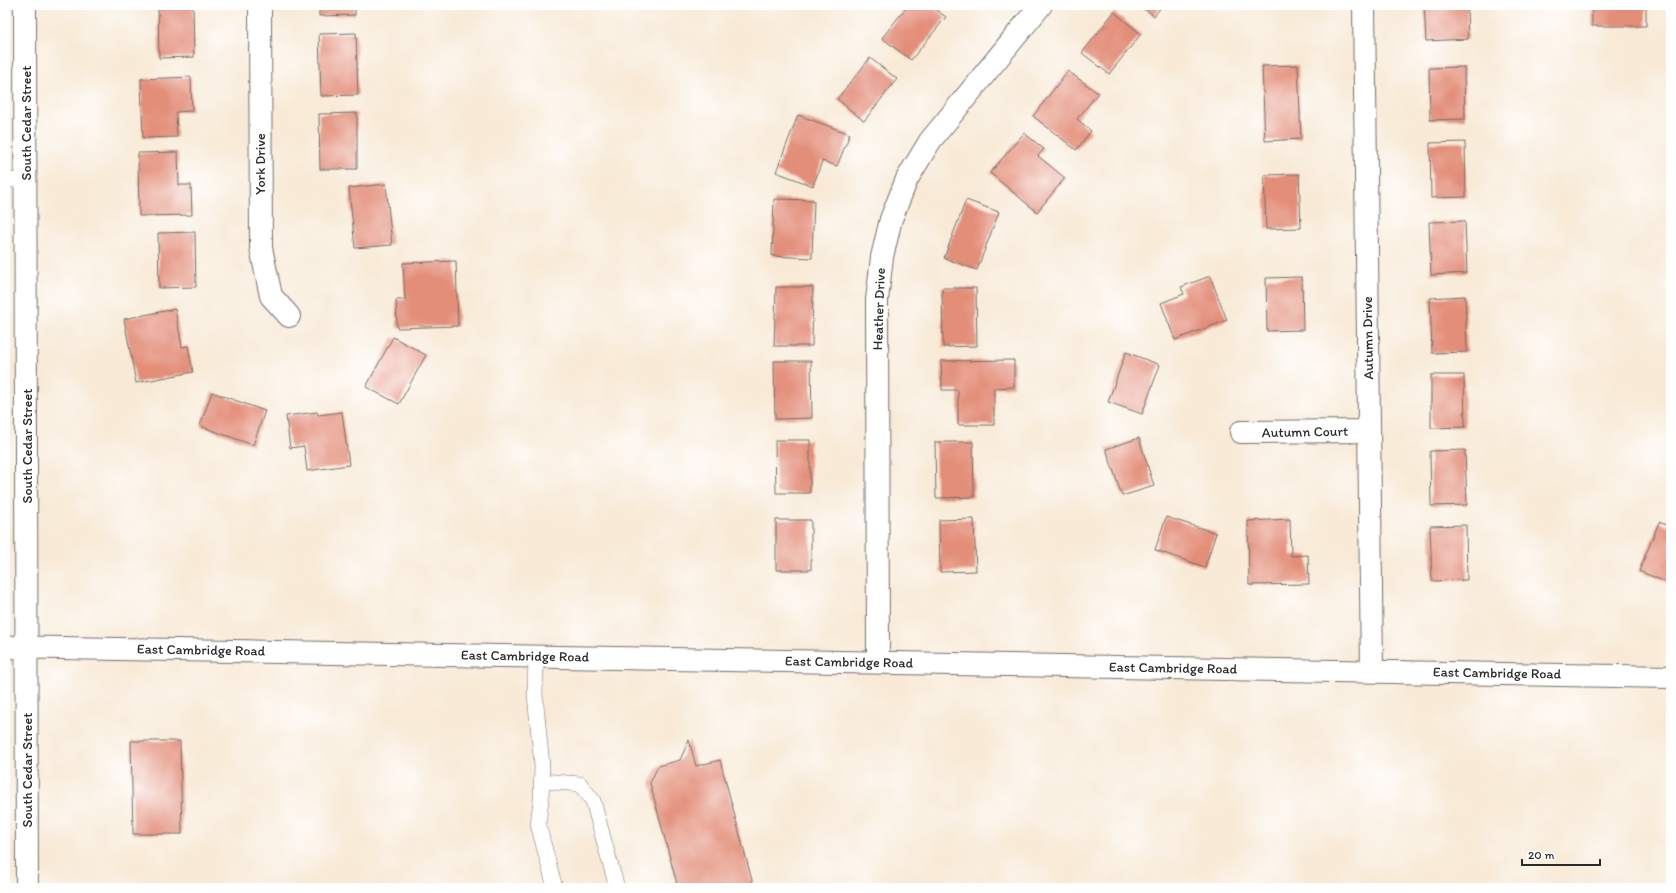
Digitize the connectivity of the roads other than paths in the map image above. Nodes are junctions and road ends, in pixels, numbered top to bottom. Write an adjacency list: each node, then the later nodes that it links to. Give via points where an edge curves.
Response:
1 (25, 5): 5 (street, South Cedar Street)
2 (260, 5): 6 (street, York Drive, via 261,248 271,296)
3 (1041, 5): 12 (street, Heather Drive, via 930,141 907,178 891,219 882,257 877,300)
4 (1364, 5): 7 (street, Autumn Drive)
5 (15, 180): 10 (street, South Cedar Street)
6 (289, 316)
7 (1369, 431): 8 (street, Autumn Court); 13 (street, Autumn Drive)
8 (1241, 432)
9 (5, 647): 10 (street, East Cambridge Road)
10 (28, 647): 11 (street, East Cambridge Road); 16 (street, South Cedar Street)
11 (536, 656): 12 (street, East Cambridge Road); 15 (lane, via 535,695 542,766)
12 (878, 662): 13 (street, East Cambridge Road)
13 (1372, 671): 14 (street, East Cambridge Road)
14 (1671, 676)
15 (541, 781): 17 (lane, via 538,824); 18 (lane, via 580,784 593,801)
16 (27, 888)
17 (555, 888)
18 (617, 888)

